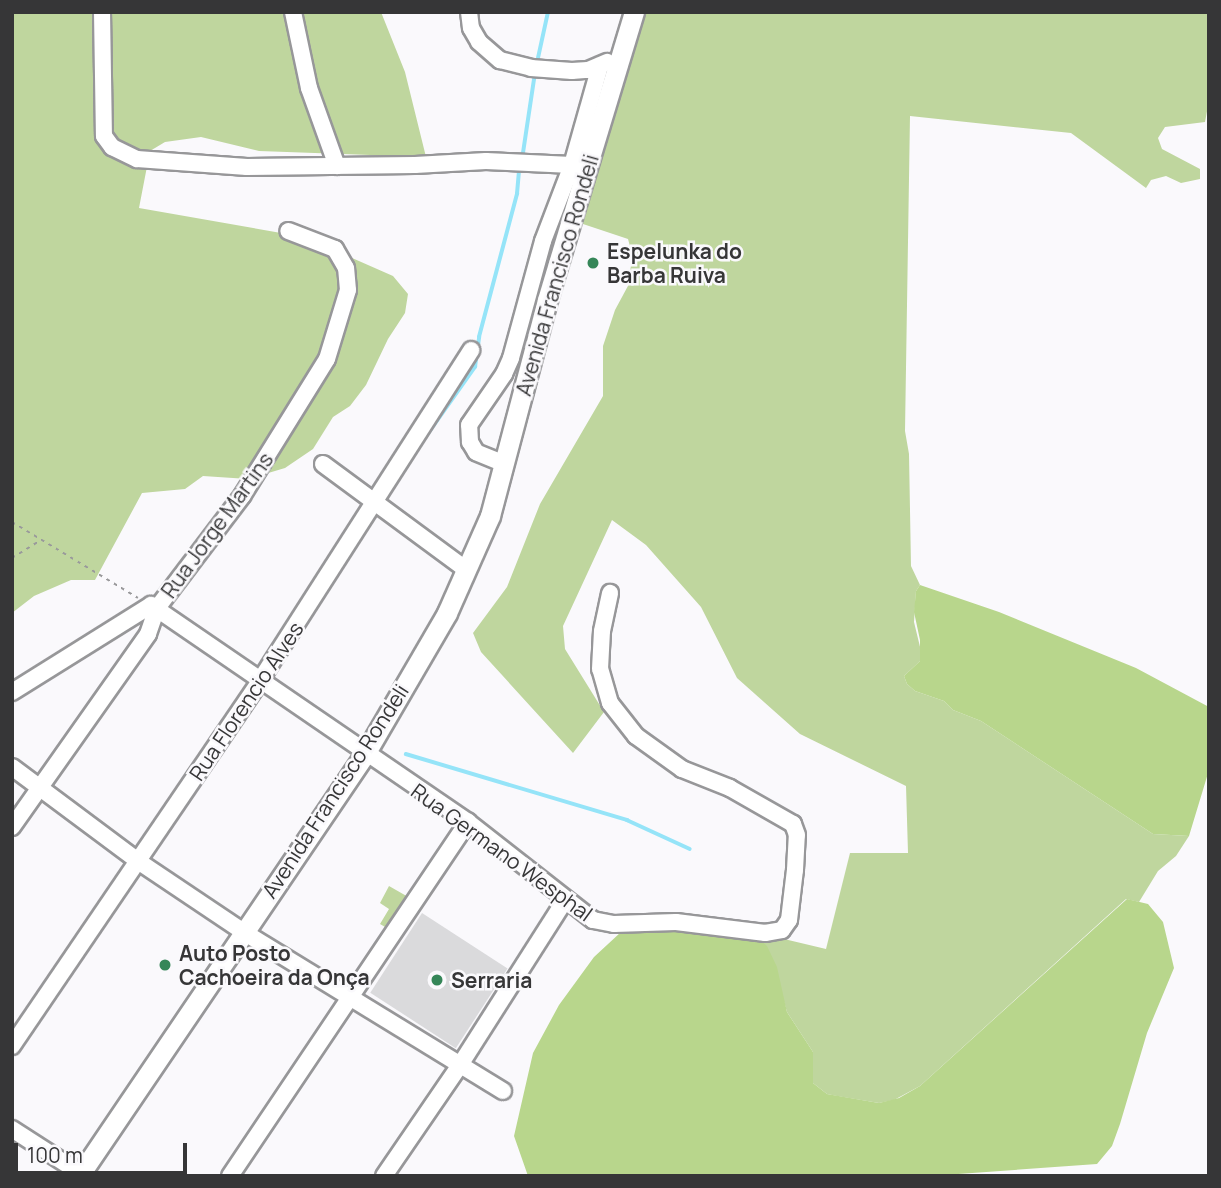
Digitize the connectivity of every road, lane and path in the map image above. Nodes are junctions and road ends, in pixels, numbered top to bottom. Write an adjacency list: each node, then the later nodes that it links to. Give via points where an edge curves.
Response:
1 (102, 12): 8 (street, via 104,136 122,154 154,162)
2 (293, 12): 8 (street, via 309,88)
3 (469, 12): 6 (street, via 479,42 500,60 531,68 588,70)
4 (634, 12): 5 (main road, Avenida Francisco Rondeli)
5 (622, 54): 6 (street); 12 (main road, Avenida Francisco Rondeli, via 547,300)
6 (600, 66): 7 (street)
7 (572, 165): 8 (street, via 486,161); 12 (street, via 543,242 511,358 469,425 476,452)
8 (337, 166)
9 (288, 231): 19 (street, Rua Jorge Martins, via 335,249 346,268 348,290 327,359 242,496)
10 (471, 350): 13 (street, Rua Florencio Alves)
11 (323, 464): 13 (street)
12 (505, 464): 17 (main road, Avenida Francisco Rondeli)
13 (376, 504): 17 (street); 20 (street, Rua Florencio Alves)
14 (12, 522): 15 (path)
15 (40, 540): 16 (path); 19 (path)
16 (12, 558)
17 (467, 570): 22 (main road, Avenida Francisco Rondeli)
18 (610, 593): 28 (street, Rua Germano Wesphal, via 600,669 610,704 636,736 682,769 730,788 793,824 797,835 789,920 776,932 676,922 603,924)
19 (154, 607): 20 (street, Rua Germano Wesphal); 21 (street); 24 (street, Rua Jorge Martins, via 148,634)
20 (259, 682): 22 (street, Rua Germano Wesphal); 27 (street, Rua Florencio Alves)
21 (12, 692)
22 (365, 754): 25 (street, Rua Germano Wesphal); 29 (main road, Avenida Francisco Rondeli)
23 (12, 767): 24 (street)
24 (40, 786): 26 (street, Rua Jorge Martins); 27 (street)
25 (468, 822): 28 (street, Rua Germano Wesphal); 30 (street)
26 (12, 827)
27 (138, 861): 29 (street); 31 (street, Rua Florencio Alves)
28 (565, 900): 32 (street)
29 (242, 931): 30 (street); 35 (main road, Avenida Francisco Rondeli)
30 (350, 998): 32 (street); 36 (street)
31 (12, 1046)
32 (460, 1065): 33 (street); 37 (street)
33 (503, 1091)
34 (12, 1129): 35 (street)
35 (81, 1175)
36 (230, 1176)
37 (384, 1176)

